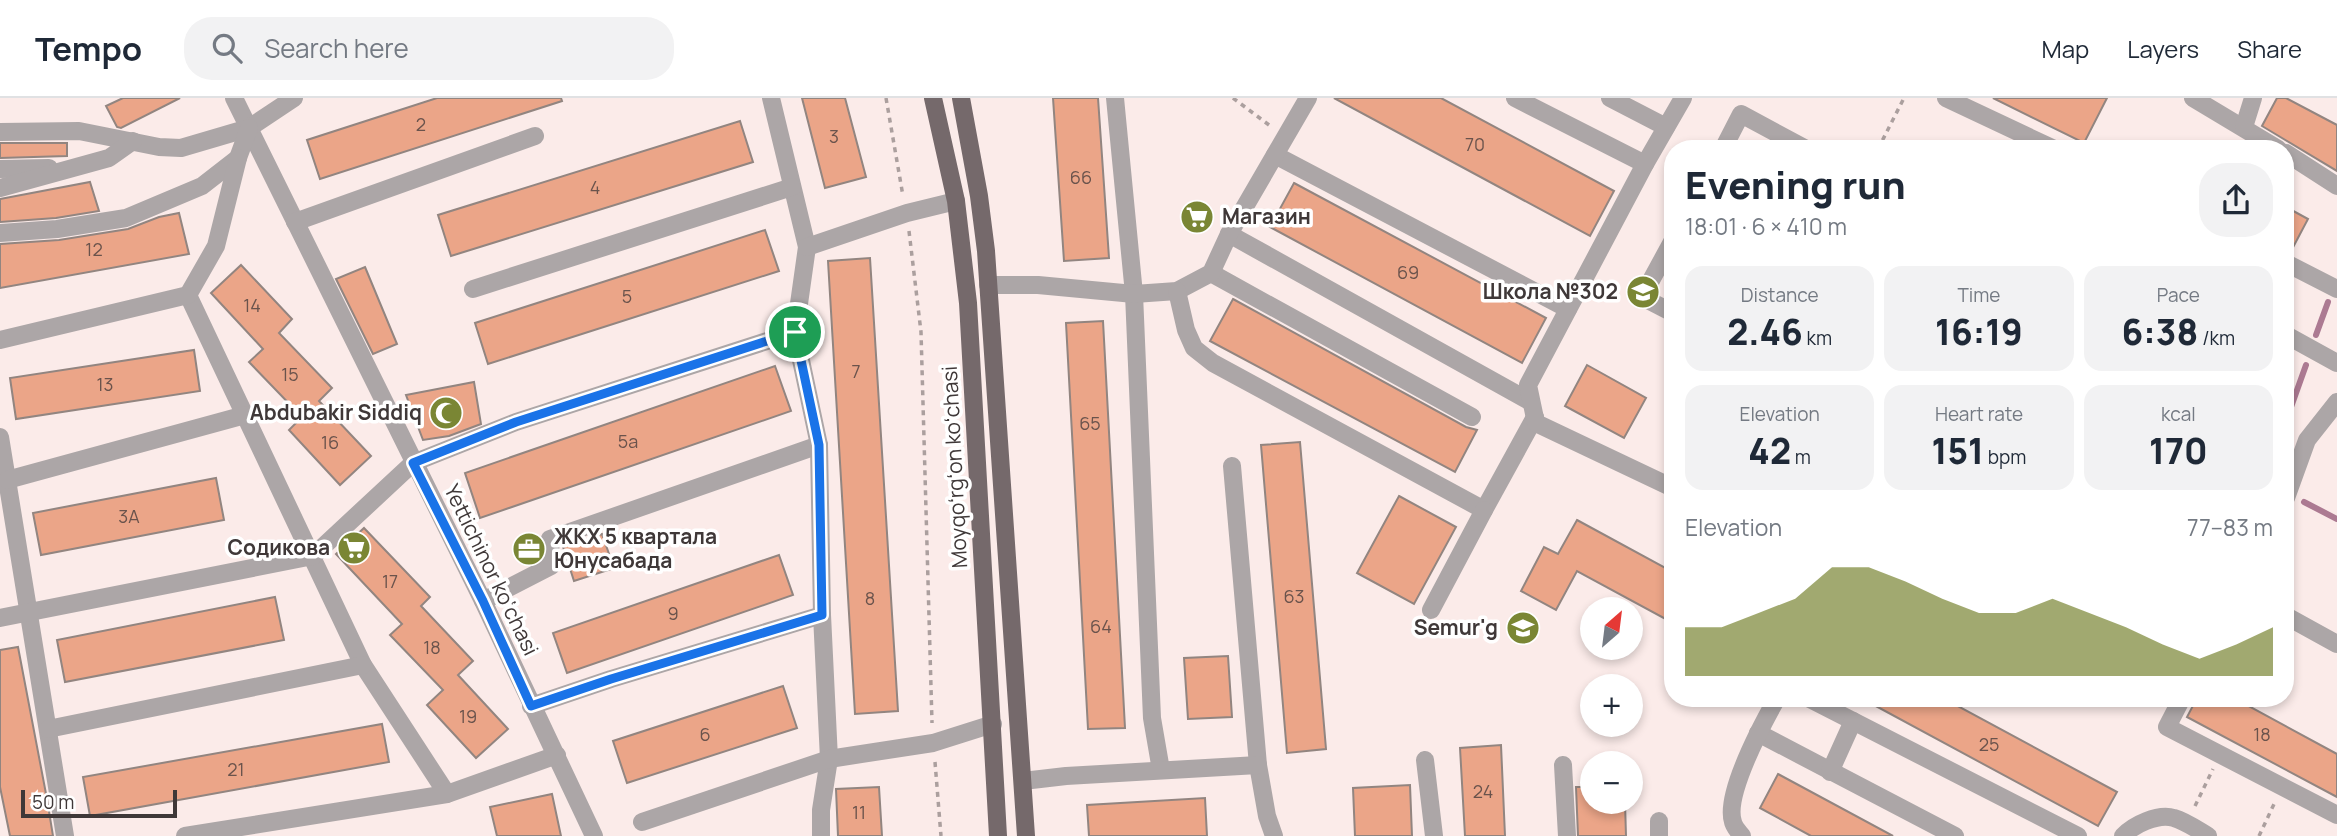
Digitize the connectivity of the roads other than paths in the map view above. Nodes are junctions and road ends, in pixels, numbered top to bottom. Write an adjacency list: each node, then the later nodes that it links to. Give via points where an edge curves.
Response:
1 (234, 98): 16 (street, Yettichinor ko‘chasi)
2 (294, 98): 16 (street)
3 (771, 98): 31 (street)
4 (933, 98): 33 (main road, Moyqoʻrgʻon koʻchasi)
5 (961, 98): 41 (main road, Moyqoʻrgʻon koʻchasi, via 979,196)
6 (1115, 98): 45 (street)
7 (1308, 98): 24 (street)
8 (1515, 98): 27 (street)
9 (1610, 98): 14 (street)
10 (1683, 98): 14 (street)
11 (1946, 98): 21 (street)
12 (2193, 98): 15 (street)
13 (2253, 98): 15 (street)
14 (1666, 127): 27 (street)
15 (2244, 127): 22 (street)
16 (249, 128): 23 (street, via 181,148); 25 (street); 34 (street, Yettichinor ko‘chasi)
17 (0, 132): 23 (street, via 79,131)
18 (535, 136): 34 (street)
19 (1728, 140): 20 (street, via 1741,114)
20 (1789, 140)
21 (2034, 140)
22 (2264, 140)
23 (133, 141): 28 (street, via 109,158)
24 (1275, 155): 36 (street); 48 (street)
25 (238, 158): 35 (street, via 202,186 126,218); 46 (street, via 216,246)
26 (2294, 158): 30 (street)
27 (1645, 164): 48 (street)
28 (71, 168): 29 (street); 32 (street)
29 (0, 169)
30 (2337, 186)
31 (792, 187): 37 (street); 42 (street)
32 (0, 188)
33 (956, 201): 37 (street); 79 (main road, Moyqoʻrgʻon koʻchasi, via 968,303)
34 (295, 222): 59 (street, Yettichinor ko‘chasi)
35 (0, 233)
36 (1229, 234): 40 (street); 54 (street)
37 (807, 247): 49 (street)
38 (1664, 257): 47 (street, via 1642,297)
39 (2294, 267): 43 (street)
40 (1211, 273): 44 (street); 56 (street)
41 (988, 285): 45 (street); 89 (main road, Moyqoʻrgʻon koʻchasi)
42 (473, 289)
43 (2337, 289)
44 (1177, 291): 45 (street); 64 (street, via 1194,348 1213,363)
45 (1134, 294): 87 (street, via 1152,718)
46 (188, 295): 51 (street); 55 (street)
47 (1664, 308)
48 (1568, 309): 54 (street, via 1528,385)
49 (795, 332): 58 (street); 59 (street, via 516,422)
50 (2294, 339): 52 (street)
51 (0, 340)
52 (2337, 363)
53 (2337, 402): 61 (street, via 2307,440)
54 (1533, 410): 63 (street, via 1536,423); 64 (street)
55 (245, 415): 62 (street); 65 (street)
56 (1472, 417)
57 (0, 437): 62 (street)
58 (819, 445): 66 (street, via 550,539 551,566); 69 (street)
59 (413, 463): 65 (street); 66 (street, Yettichinor ko‘chasi)
60 (1232, 466): 85 (street)
61 (2294, 476)
62 (7, 480): 68 (street)
63 (1664, 484)
64 (1484, 510): 67 (street)
65 (313, 556): 68 (street); 73 (street)
66 (483, 601): 74 (street, Yettichinor ko‘chasi)
67 (1431, 610)
68 (30, 613): 70 (street); 80 (street)
69 (822, 615): 74 (street); 83 (street)
70 (0, 618)
71 (2294, 620): 72 (street)
72 (2337, 644)
73 (363, 665): 80 (street); 90 (street)
74 (531, 706): 82 (street, Yettichinor ko‘chasi)
75 (1772, 707): 81 (street)
76 (1825, 707): 78 (street)
77 (2177, 707): 91 (street, via 2167,727)
78 (1853, 722): 88 (street); 105 (street)
79 (993, 724): 83 (street, via 933,743); 98 (main road, Moyqoʻrgʻon koʻchasi)
80 (48, 729): 94 (street)
81 (1758, 733): 88 (street); 103 (street, via 1732,801 1733,822)
82 (557, 755): 90 (street); 96 (street, Yettichinor ko‘chasi)
83 (829, 759): 92 (street); 97 (street)
84 (1426, 760): 101 (street)
85 (1258, 765): 87 (street); 100 (street)
86 (1563, 765): 102 (street)
87 (1161, 770): 89 (street)
88 (1830, 772): 104 (street)
89 (1023, 781): 99 (main road, Moyqoʻrgʻon koʻchasi)
90 (447, 794): 93 (street)
91 (2337, 815)
92 (642, 822)
93 (226, 833): 95 (street)
94 (65, 836)
95 (184, 836)
96 (594, 836)
97 (821, 836)
98 (998, 836)
99 (1026, 836)
100 (1274, 836)
101 (1434, 836)
102 (1567, 836)
103 (1742, 836)
104 (1955, 836)
105 (2078, 836)
106 (2123, 836): 107 (street, via 2152,819 2172,817)
107 (2208, 836)

